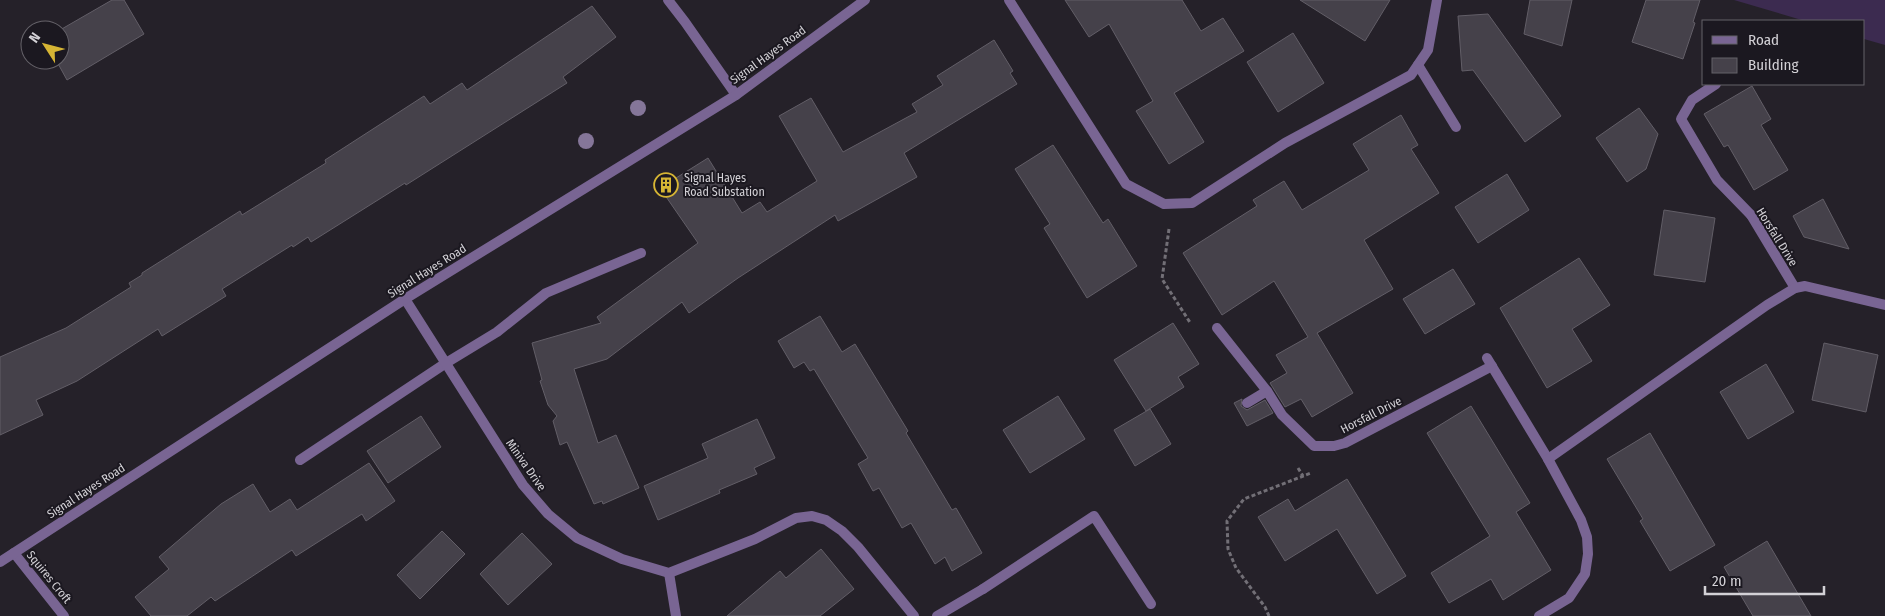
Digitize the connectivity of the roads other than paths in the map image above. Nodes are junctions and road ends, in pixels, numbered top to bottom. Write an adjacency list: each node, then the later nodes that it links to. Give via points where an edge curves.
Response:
1 (668, 0): 7 (street)
2 (865, 0): 7 (street, Signal Hayes Road)
3 (1009, 0): 5 (street, via 1126,184 1164,204 1192,203 1286,143 1411,75)
4 (1437, 0): 5 (street, via 1428,50)
5 (1418, 65): 8 (street)
6 (1714, 85): 10 (street, Horsfall Drive, via 1692,100 1681,119 1717,180 1751,215)
7 (736, 95): 11 (street, Signal Hayes Road)
8 (1456, 127)
9 (641, 253): 14 (street, via 546,293 497,332)
10 (1795, 288): 12 (street, via 1805,286); 17 (street)
11 (405, 299): 14 (street, Miniva Drive); 19 (street, Signal Hayes Road)
12 (1885, 305)
13 (1217, 328): 15 (street, Horsfall Drive)
14 (446, 363): 18 (street); 21 (street, Miniva Drive, via 523,485 548,514 577,538 622,559)
15 (1267, 391): 16 (street); 17 (street, Horsfall Drive, via 1282,415 1314,446 1334,446 1345,443 1490,362)
16 (1246, 403)
17 (1548, 459): 27 (street, Horsfall Drive, via 1582,520 1588,554 1585,574 1569,598)
18 (300, 460)
19 (14, 553): 20 (street, Signal Hayes Road); 23 (street, Squires Croft)
20 (0, 562)
21 (670, 572): 24 (street); 25 (street, via 755,539 796,518 812,516 826,520 842,531)
22 (1151, 604): 26 (street, via 1094,516)
23 (64, 616)
24 (676, 616)
25 (914, 616)
26 (937, 616)
27 (1539, 616)

